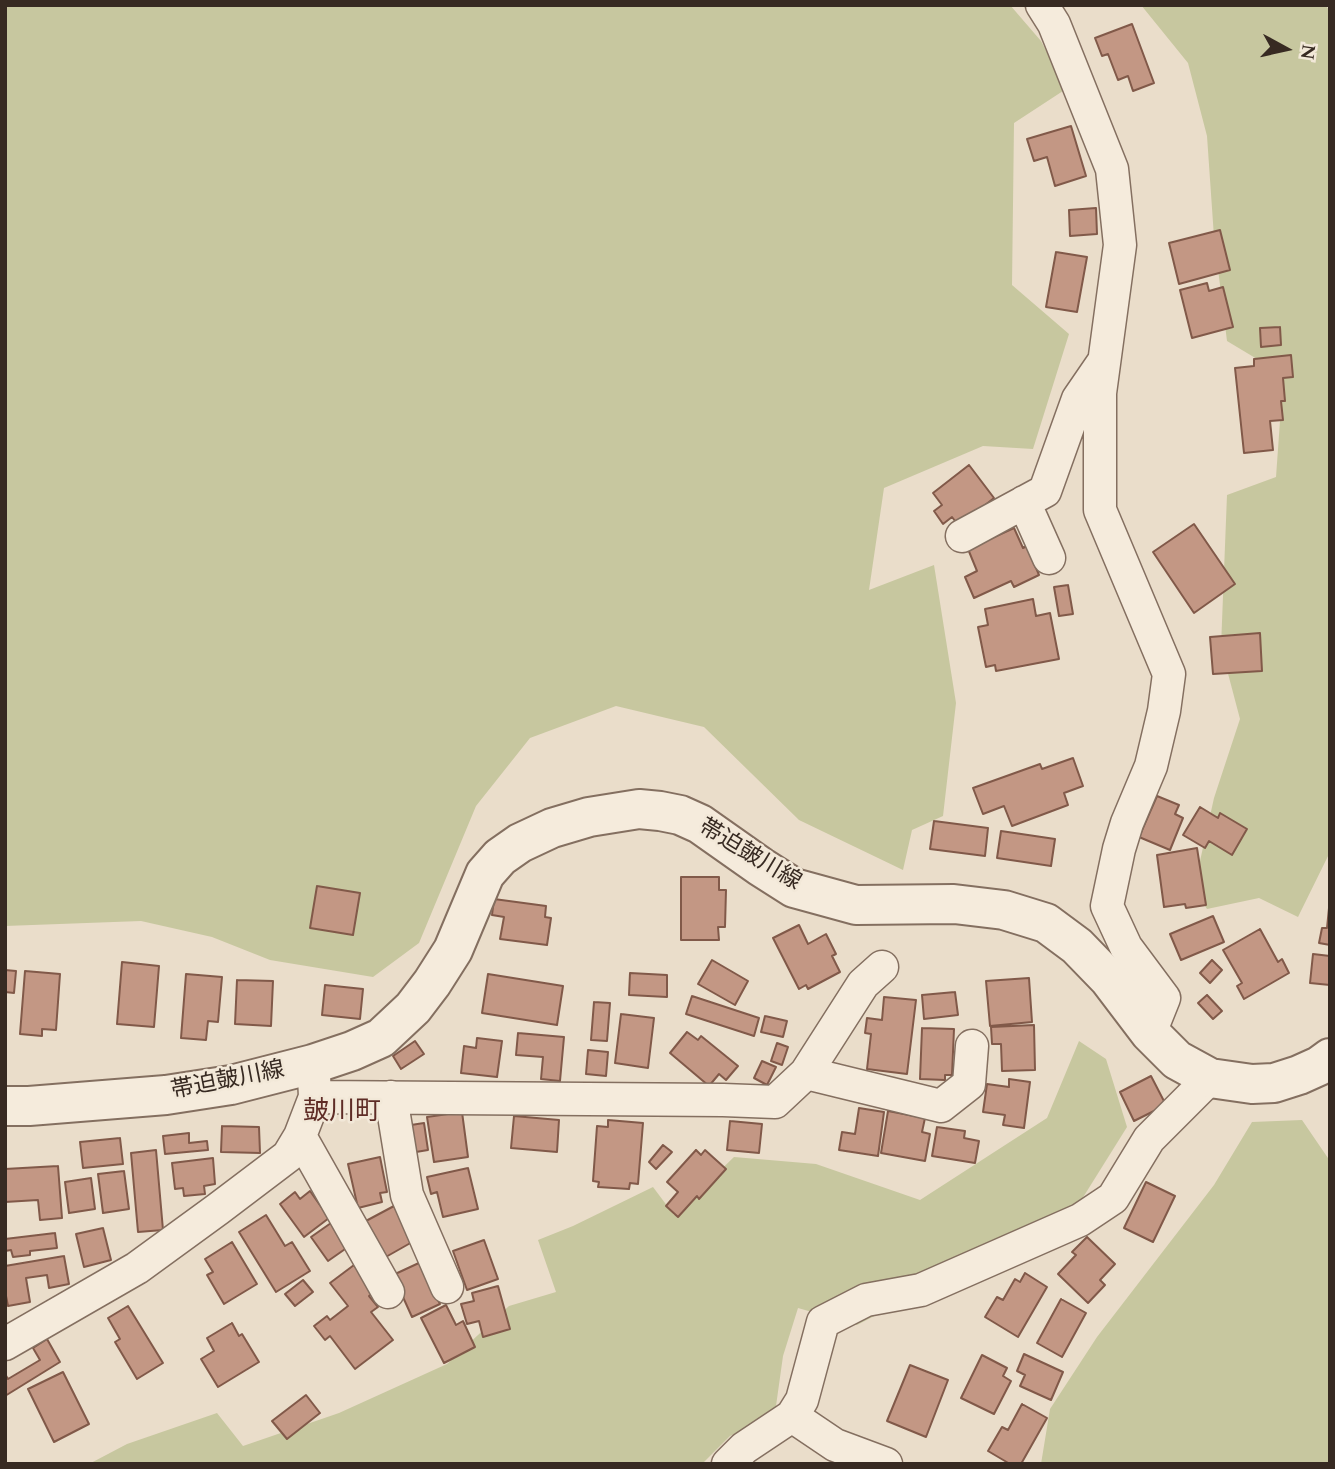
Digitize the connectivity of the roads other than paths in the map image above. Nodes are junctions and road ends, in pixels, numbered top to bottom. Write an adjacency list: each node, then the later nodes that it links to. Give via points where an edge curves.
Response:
1 (1042, 5): 2 (street, via 1054,24 1112,169 1120,245)
2 (1105, 360): 3 (street, via 1077,399 1045,491); 7 (street, via 1100,393 1100,510 1169,674 1151,766 1126,823 1107,906 1126,947 1164,998)
3 (1024, 502): 4 (street); 5 (street)
4 (962, 536)
5 (1049, 558)
6 (882, 967): 10 (street, via 863,984)
7 (1150, 1033): 11 (street, 帯迫皷川線, via 1177,1060); 12 (street, 帯迫皷川線, via 1110,979 1046,923 1004,910 954,904 856,905 794,888 690,820 639,809 552,828 500,857 485,874 453,950 413,1008 381,1038 352,1051)
8 (971, 1046): 10 (street, via 969,1084 941,1105)
9 (1330, 1058): 11 (street, 帯迫皷川線, via 1274,1083)
10 (806, 1073): 13 (street, via 775,1102)
11 (1210, 1078): 19 (street, via 1149,1139 1113,1198 1080,1220 921,1290 866,1300 822,1322 803,1399)
12 (314, 1080): 13 (street); 14 (street, 帯迫皷川線); 15 (street)
13 (391, 1097): 16 (street, via 407,1195)
14 (5, 1106)
15 (300, 1136): 17 (street); 18 (street, via 288,1156 137,1268)
16 (447, 1287)
17 (388, 1292)
18 (5, 1344)
19 (792, 1416): 20 (street); 21 (street, via 835,1445)
20 (728, 1464)
21 (886, 1464)

